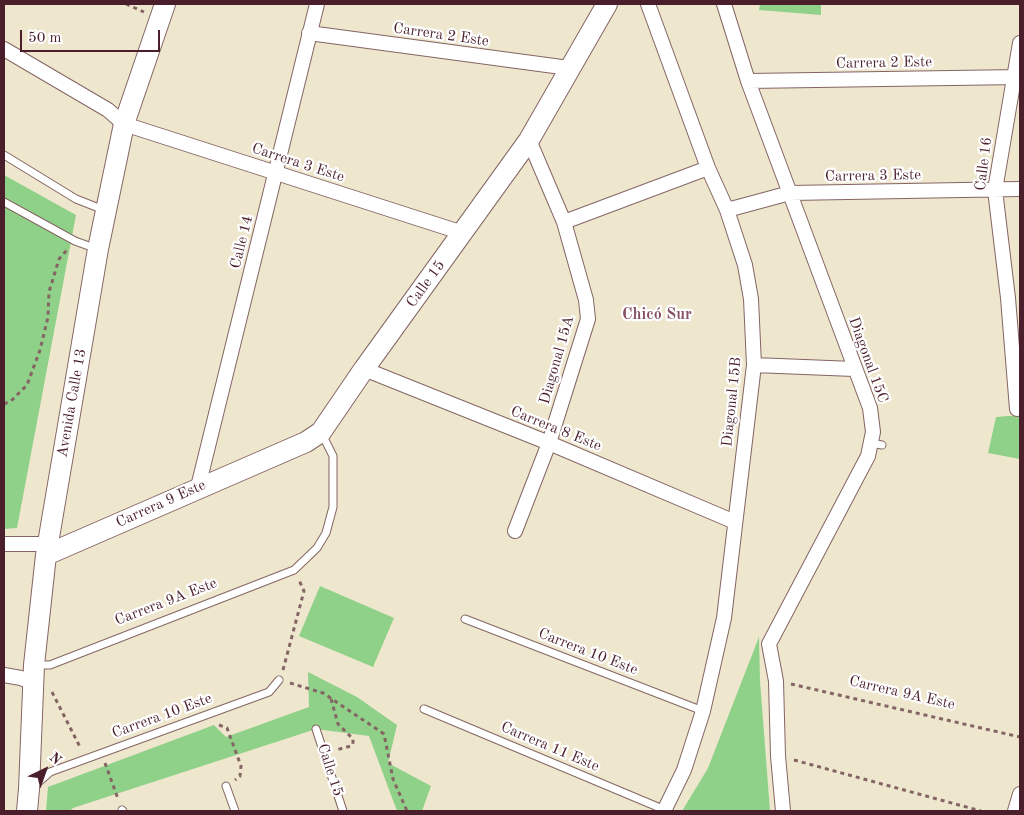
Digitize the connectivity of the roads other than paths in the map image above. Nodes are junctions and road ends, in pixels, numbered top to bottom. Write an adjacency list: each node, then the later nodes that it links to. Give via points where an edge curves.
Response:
1 (165, 4): 12 (street, Avenida Calle 13)
2 (317, 4): 6 (street, Calle 14)
3 (607, 4): 9 (street, Calle 15)
4 (648, 4): 15 (street, Diagonal 15B)
5 (724, 4): 11 (street, Diagonal 15C)
6 (309, 33): 9 (street, Carrera 2 Este); 16 (street, Calle 14)
7 (1020, 43): 10 (street, Calle 16)
8 (4, 49): 12 (street, via 108,110)
9 (569, 68): 13 (street, Calle 15)
10 (1017, 78): 11 (street, Carrera 2 Este); 18 (street, Calle 16)
11 (748, 81): 19 (street, Diagonal 15C)
12 (124, 124): 16 (street, Carrera 3 Este); 22 (street, Avenida Calle 13)
13 (529, 140): 23 (street, Diagonal 15A); 24 (street, Calle 15)
14 (4, 155): 22 (lane, via 76,198)
15 (708, 168): 21 (street, Diagonal 15B); 23 (street)
16 (276, 172): 24 (street, Carrera 3 Este); 33 (street, Calle 14)
17 (1020, 189): 18 (street, Carrera 3 Este)
18 (994, 190): 19 (street, Carrera 3 Este); 26 (street, Calle 16)
19 (790, 193): 21 (street, Carrera 3 Este); 29 (street, Diagonal 15C)
20 (4, 202): 25 (lane, via 75,241)
21 (727, 210): 27 (street, Diagonal 15B, via 745,265 751,299)
22 (106, 211): 25 (street, Avenida Calle 13)
23 (564, 222): 32 (street, Diagonal 15A, via 586,300 588,319)
24 (463, 233): 28 (street, Calle 15)
25 (98, 249): 37 (street, Avenida Calle 13)
26 (1014, 297): 30 (street, Calle 16)
27 (754, 365): 29 (street); 34 (street, Diagonal 15B)
28 (364, 369): 31 (street, Calle 15); 32 (street, Carrera 8 Este)
29 (854, 369): 52 (street, Diagonal 15C, via 870,408 876,444 769,644 776,681)
30 (1017, 409)
31 (321, 432): 33 (street, Carrera 9 Este, via 299,445); 39 (lane, Carrera 9A Este, via 332,456 333,507 326,533 317,548 294,570)
32 (549, 443): 34 (street, Carrera 8 Este); 35 (street, Diagonal 15A)
33 (198, 487): 37 (street, Carrera 9 Este)
34 (735, 522): 43 (street, Diagonal 15B, via 724,618)
35 (515, 532)
36 (4, 544): 37 (street, via 42,544)
37 (46, 555): 39 (street, Avenida Calle 13)
38 (464, 619): 43 (lane, Carrera 10 Este)
39 (43, 669): 40 (street, via 21,678); 46 (street, Avenida Calle 13)
40 (4, 675)
41 (279, 680): 46 (lane, Carrera 10 Este, via 269,692 50,772)
42 (424, 709): 51 (lane, Carrera 11 Este)
43 (702, 711): 51 (street, Diagonal 15B, via 684,770)
44 (316, 729): 50 (lane, Calle 15)
45 (226, 786): 49 (lane)
46 (30, 789): 48 (street, Avenida Calle 13)
47 (1020, 794): 53 (street)
48 (27, 811)
49 (235, 811)
50 (343, 811)
51 (664, 811)
52 (783, 811)
53 (1015, 811)

